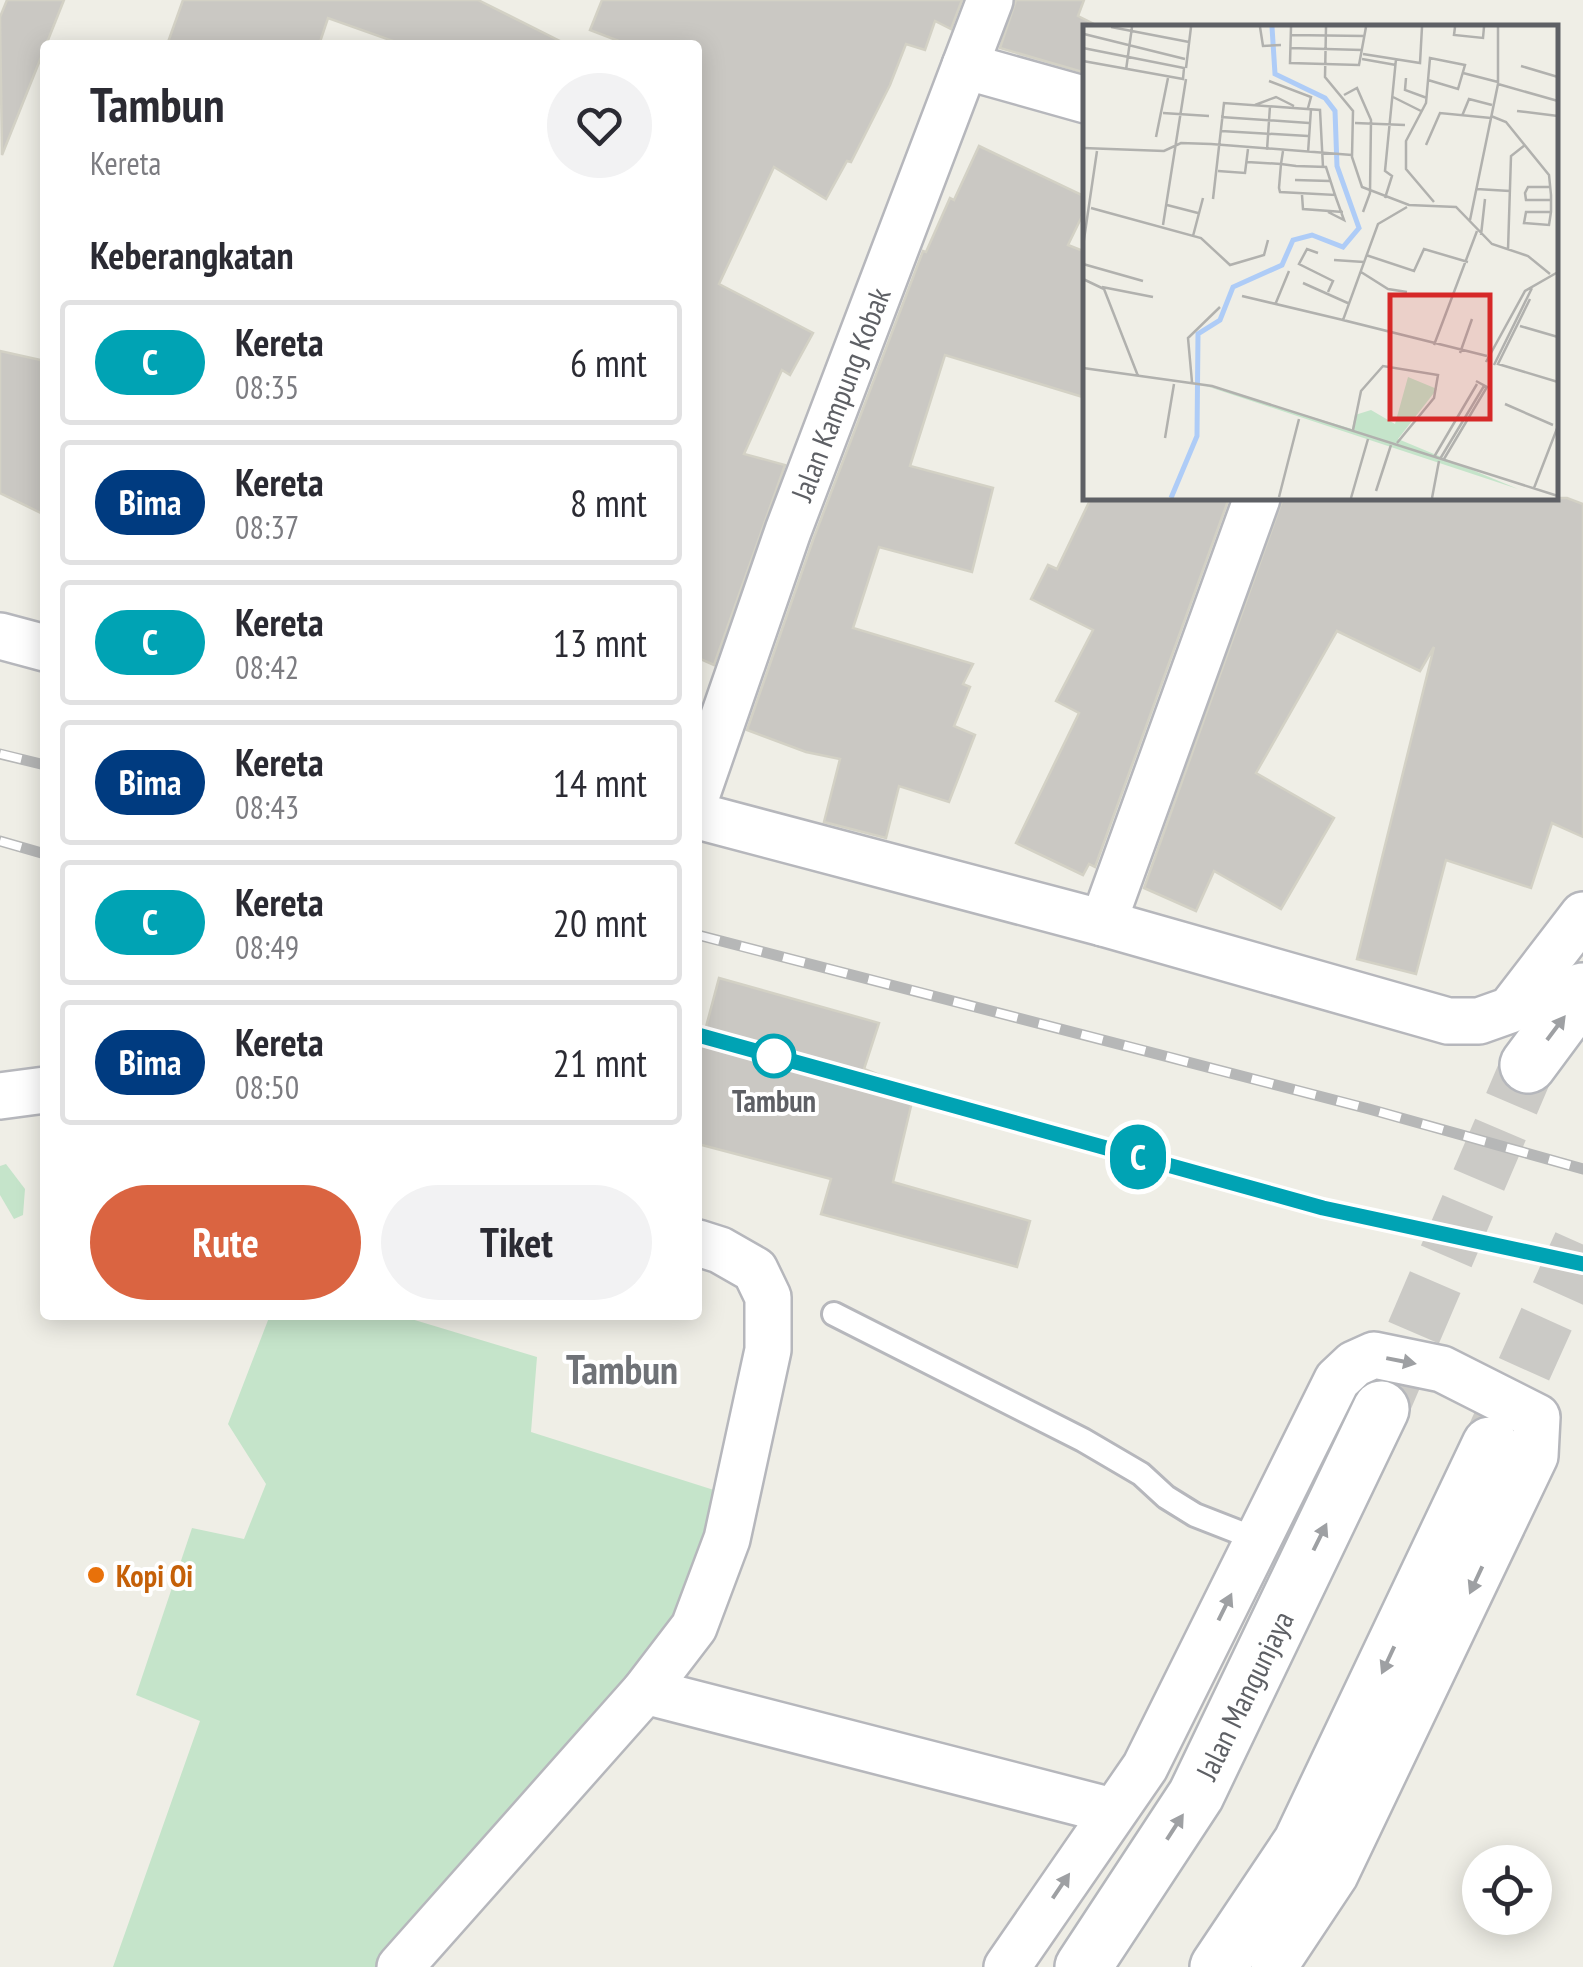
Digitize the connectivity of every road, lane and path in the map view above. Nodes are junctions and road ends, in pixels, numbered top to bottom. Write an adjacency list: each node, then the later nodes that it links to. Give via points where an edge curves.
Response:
1 (990, 0): 2 (street, Jalan Kampung Kobak)
2 (965, 66): 3 (street); 7 (street, Jalan Kampung Kobak, via 788,531)
3 (1083, 99)
4 (1256, 500): 10 (street)
5 (0, 636): 6 (street)
6 (40, 647)
7 (702, 779)
8 (702, 817): 10 (street)
9 (1583, 915): 10 (street, via 1510,1010 1479,1021 1448,1021)
10 (1103, 922)
11 (1583, 991): 12 (main road, one-way to 11)
12 (1528, 1065)
13 (40, 1091): 14 (street)
14 (0, 1096)
15 (702, 1244): 20 (street, via 754,1270 768,1297 768,1350 727,1539 694,1627)
16 (834, 1314): 19 (lane, via 1083,1440 1195,1514)
17 (1381, 1410): 24 (main road, Jalan Mangunjaya, one-way to 17, via 1196,1795)
18 (1490, 1445): 25 (main road, one-way to 25, via 1301,1843)
19 (1258, 1540): 21 (street, one-way to 19, via 1145,1767); 26 (street, one-way to 26, via 1337,1380 1374,1355 1442,1369 1537,1417 1535,1456 1335,1875)
20 (645, 1691): 21 (street); 22 (street)
21 (1112, 1812): 23 (street, one-way to 21)
22 (400, 1967)
23 (1007, 1967)
24 (1083, 1967)
25 (1218, 1967)
26 (1274, 1967)

